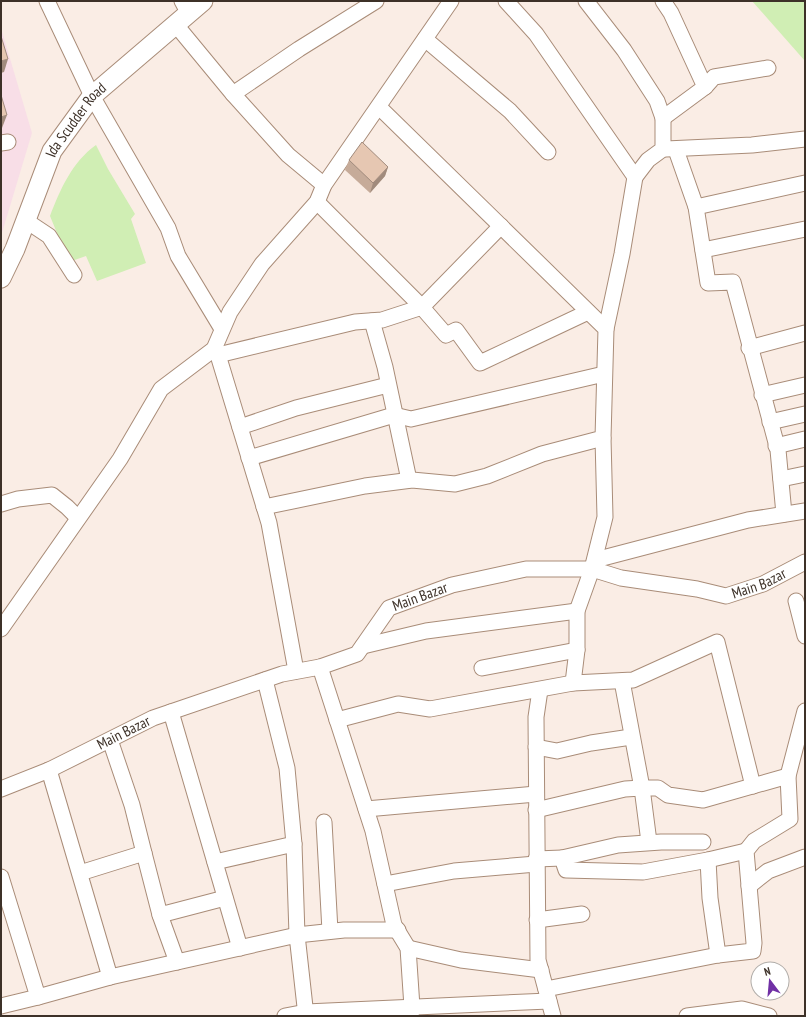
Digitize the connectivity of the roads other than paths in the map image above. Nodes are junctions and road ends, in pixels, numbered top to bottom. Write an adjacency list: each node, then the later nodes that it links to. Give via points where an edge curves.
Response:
1 (47, 1): 13 (street)
2 (203, 1): 8 (main road, Ida Scudder Road)
3 (451, 1): 9 (street)
4 (506, 1): 19 (street, via 536,34)
5 (586, 1): 15 (street, via 624,50 657,101)
6 (662, 1): 11 (street, via 671,13)
7 (376, 2): 12 (street, via 299,49)
8 (182, 13): 12 (street); 13 (main road, Ida Scudder Road)
9 (425, 39): 14 (street); 18 (street, via 510,110)
10 (768, 68): 11 (street, via 714,77)
11 (705, 87): 15 (street)
12 (233, 94): 21 (street, via 288,155)
13 (92, 96): 24 (main road, Ida Scudder Road, via 52,150); 34 (street, via 168,228 178,256)
14 (378, 107): 21 (street); 25 (street)
15 (663, 118): 17 (street)
16 (805, 139): 17 (street, via 752,145)
17 (669, 149): 19 (street, via 648,160); 23 (street)
18 (548, 152)
19 (635, 177): 33 (street)
20 (805, 183): 23 (street)
21 (324, 186): 22 (street)
22 (317, 202): 30 (street); 34 (street, via 262,264 230,312)
23 (696, 207): 27 (street)
24 (25, 220): 28 (street, via 49,236); 29 (main road, Ida Scudder Road)
25 (500, 226): 30 (street); 31 (street)
26 (805, 229): 27 (street)
27 (703, 250): 36 (street, via 708,283 733,282)
28 (74, 275)
29 (1, 278)
30 (422, 307): 31 (street, via 446,335 456,330 480,363); 32 (street)
31 (588, 312): 33 (street)
32 (372, 321): 37 (street, via 355,322); 39 (street)
33 (606, 329): 38 (street)
34 (222, 330): 37 (street)
35 (805, 333): 36 (street)
36 (749, 348): 41 (street)
37 (216, 352): 45 (street); 57 (street, via 161,389 120,459)
38 (604, 374): 43 (street, via 411,419); 46 (street)
39 (388, 385): 43 (street); 45 (street, via 296,408)
40 (805, 385): 41 (street)
41 (762, 395): 44 (street)
42 (805, 414): 44 (street)
43 (394, 415): 49 (street); 52 (street)
44 (770, 422): 48 (street)
45 (240, 427): 49 (street)
46 (603, 438): 52 (street, via 542,454 487,476 456,484); 59 (street, via 605,518)
47 (805, 440): 48 (street)
48 (776, 446): 51 (street)
49 (249, 458): 54 (street)
50 (805, 474): 51 (street)
51 (781, 479): 56 (street)
52 (409, 480): 54 (street, via 365,486)
53 (1, 504): 57 (street, via 18,499 52,496)
54 (264, 507): 68 (street)
55 (805, 511): 56 (street)
56 (784, 514): 59 (street, via 748,520)
57 (78, 518): 62 (street)
58 (805, 562): 59 (street, Main Bazar, via 763,584 726,596 621,578)
59 (594, 564): 61 (street); 64 (street, Main Bazar, via 526,569 452,585 389,608)
60 (796, 601): 63 (street)
61 (577, 611): 64 (street, via 426,631); 65 (street)
62 (1, 629)
63 (805, 636)
64 (363, 646): 66 (street, Main Bazar, via 357,654)
65 (577, 650): 67 (street); 71 (street)
66 (320, 667): 68 (street, Main Bazar); 75 (street)
67 (482, 668)
68 (296, 671): 69 (street, Main Bazar)
69 (265, 680): 74 (street, Main Bazar); 90 (street, via 287,768)
70 (622, 681): 71 (street); 76 (street); 81 (street, via 633,680 717,642)
71 (573, 683): 72 (street)
72 (540, 690): 75 (street, via 430,709 398,704); 78 (street, via 536,717)
73 (805, 711): 80 (street)
74 (171, 712): 77 (street, Main Bazar, via 153,718); 96 (street)
75 (337, 720): 85 (street)
76 (631, 738): 78 (street, via 557,751); 82 (street)
77 (110, 740): 79 (street, Main Bazar); 92 (street, via 132,805)
78 (536, 747): 84 (street)
79 (49, 770): 83 (street, Main Bazar); 98 (street)
80 (788, 776): 81 (street); 91 (street, via 790,819 754,841)
81 (753, 786): 82 (street, via 703,800 668,795 658,788)
82 (642, 788): 86 (street, via 625,789); 88 (street)
83 (1, 789)
84 (536, 794): 85 (street); 86 (street)
85 (366, 809): 100 (street)
86 (536, 810): 97 (street)
87 (324, 822): 108 (street)
88 (649, 842): 89 (street); 94 (street, via 618,845)
89 (703, 842)
90 (294, 844): 96 (street); 109 (street)
91 (746, 851): 95 (street); 101 (street)
92 (144, 853): 98 (street); 104 (street)
93 (805, 857): 101 (street, via 768,871)
94 (562, 858): 95 (street, via 566,870 643,872); 97 (street)
95 (708, 860): 112 (street, via 710,898)
96 (215, 862): 102 (street)
97 (536, 862): 100 (street, via 454,871); 106 (street)
98 (80, 873): 115 (street)
99 (1, 877): 105 (street)
100 (385, 884): 107 (street, via 394,925)
101 (749, 886): 112 (street, via 753,951)
102 (225, 898): 104 (street); 110 (street)
103 (582, 914): 106 (street)
104 (160, 915): 113 (street)
105 (7, 916): 117 (street)
106 (537, 920): 114 (street, via 538,960)
107 (398, 930): 108 (street); 111 (street)
108 (330, 932): 109 (street)
109 (297, 935): 110 (street); 120 (street)
110 (240, 948): 113 (street)
111 (408, 948): 114 (street, via 461,960); 119 (street)
112 (718, 954): 116 (street)
113 (177, 962): 115 (street)
114 (541, 970): 116 (street)
115 (110, 977): 117 (street)
116 (547, 995): 119 (street); 122 (street)
117 (38, 997): 118 (street)
118 (1, 1006)
119 (412, 1012): 120 (street)
120 (306, 1014): 121 (street)
121 (285, 1016)
122 (553, 1016)
123 (687, 1016): 124 (street, via 742,1009)
124 (769, 1016)

